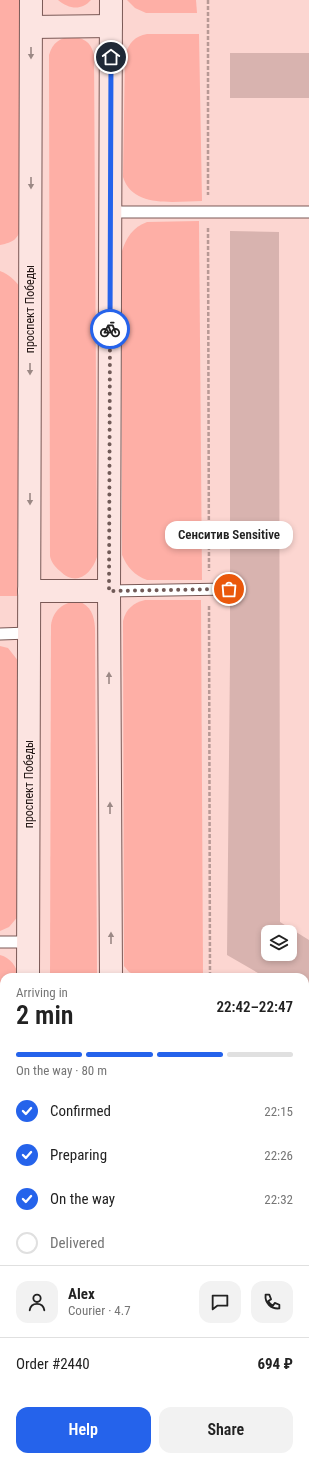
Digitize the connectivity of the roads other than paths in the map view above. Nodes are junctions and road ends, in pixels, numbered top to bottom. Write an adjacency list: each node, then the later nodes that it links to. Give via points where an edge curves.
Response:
1 (31, 0): 4 (main road, проспект Победы)
2 (112, 0): 3 (main road)
3 (111, 26): 4 (main road); 5 (main road)
4 (31, 27): 8 (main road, проспект Победы, one-way to 8)
5 (110, 212): 6 (lane); 9 (main road)
6 (309, 212)
7 (229, 589): 9 (lane)
8 (30, 591): 9 (main road); 10 (main road, проспект Победы)
9 (109, 591): 15 (main road, one-way to 9)
10 (30, 633): 11 (lane); 13 (main road, проспект Победы)
11 (0, 634)
12 (0, 942): 13 (lane)
13 (29, 942): 14 (main road, проспект Победы)
14 (28, 973)
15 (111, 973)

